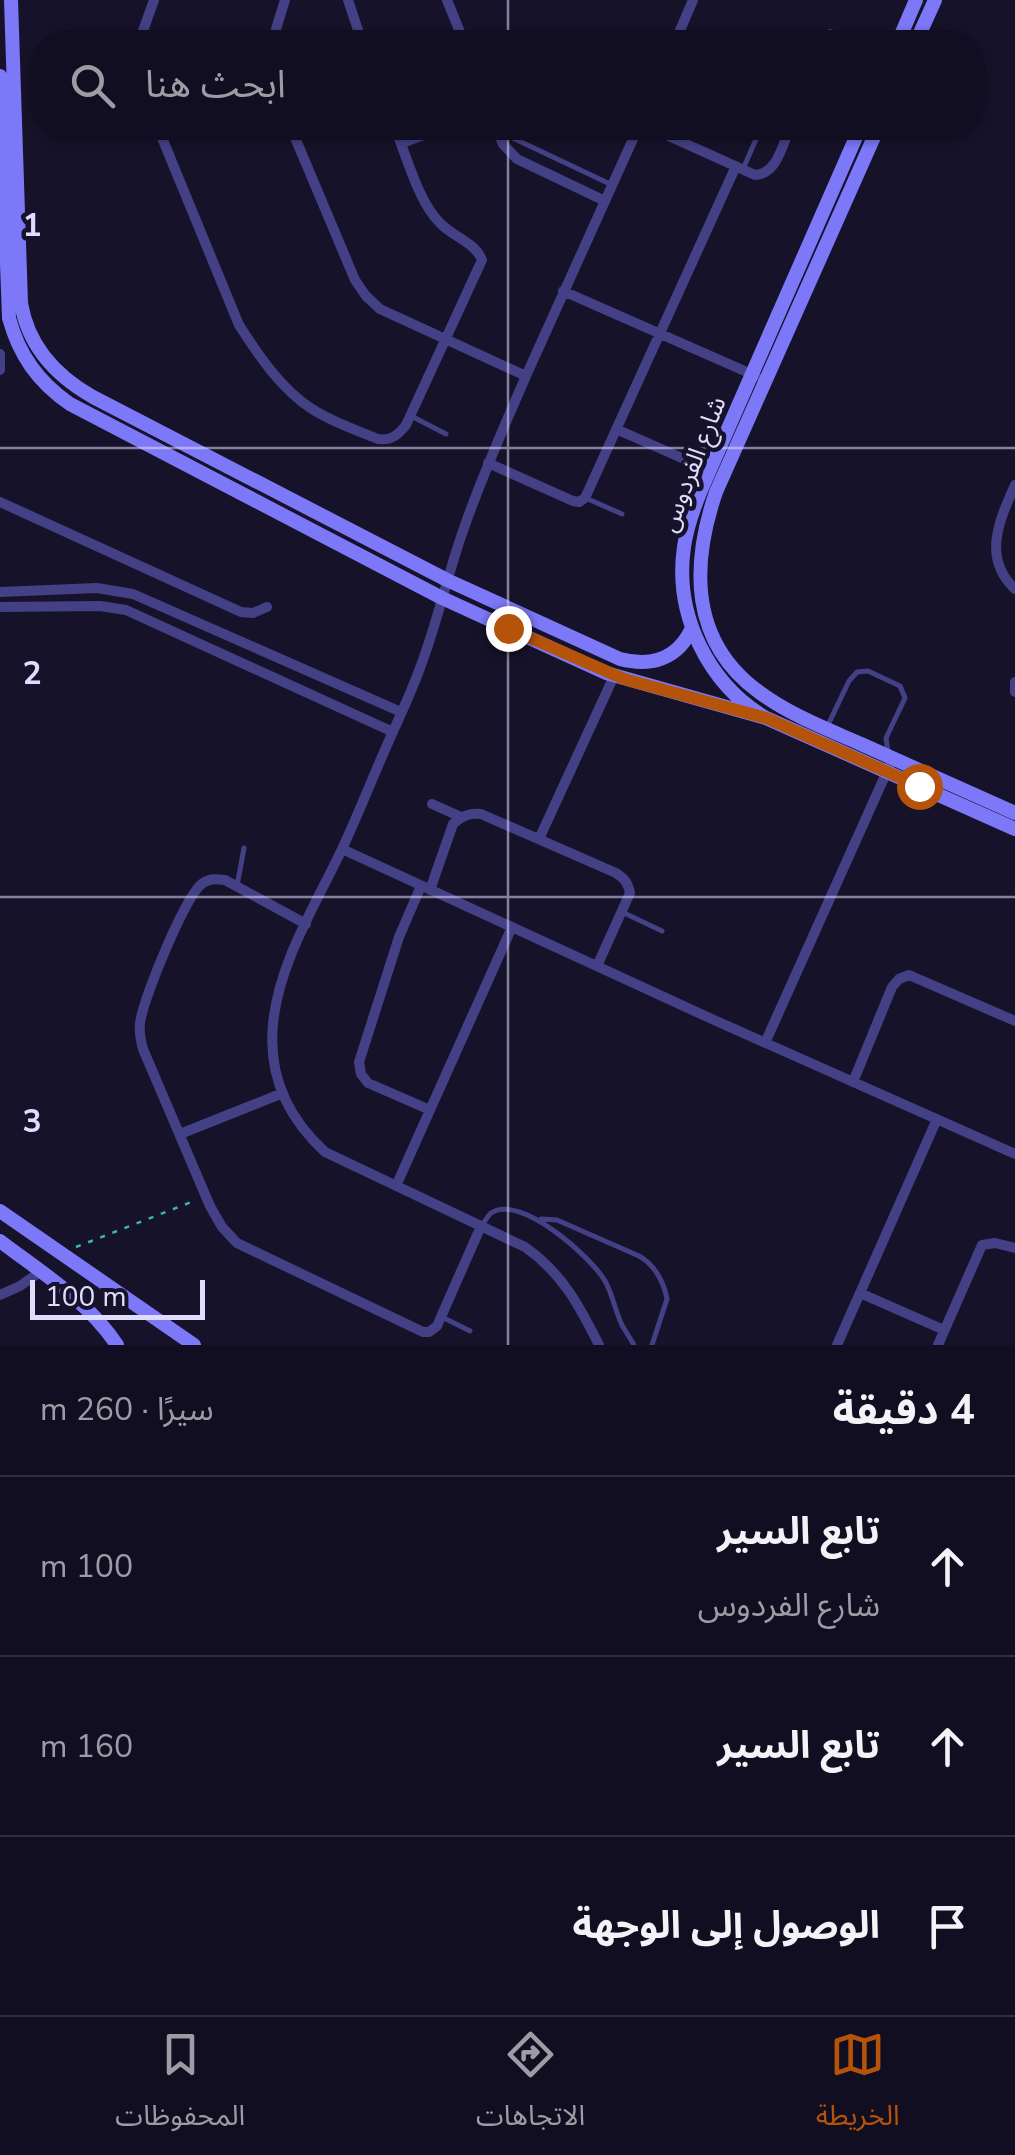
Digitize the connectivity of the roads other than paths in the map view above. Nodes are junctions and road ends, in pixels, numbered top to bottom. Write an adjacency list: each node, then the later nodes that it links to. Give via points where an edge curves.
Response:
1 (11, 0): 49 (street, via 21,303 41,353 93,397)
2 (154, 0): 9 (street)
3 (285, 0): 10 (street)
4 (348, 0): 11 (street)
5 (447, 0): 12 (street)
6 (693, 0): 13 (street)
7 (916, 0): 14 (street)
8 (935, 0): 15 (street)
9 (143, 30)
10 (276, 30)
11 (358, 30)
12 (459, 30)
13 (679, 30)
14 (903, 30)
15 (921, 30)
16 (0, 76): 52 (street, via 9,318 21,352 42,381 70,404)
17 (163, 140): 40 (street, via 239,325 269,368 317,412 378,439 398,435)
18 (296, 140): 35 (street, via 366,296)
19 (400, 140): 29 (street)
20 (412, 140): 29 (street)
21 (501, 140): 32 (street, via 516,159)
22 (520, 140): 31 (lane)
23 (633, 140): 31 (street)
24 (678, 140): 30 (street)
25 (756, 140): 30 (lane)
26 (784, 140): 30 (street, via 769,172)
27 (855, 140): 39 (street, شارع الفردوس)
28 (872, 140): 39 (street, شارع الفردوس)
29 (402, 144): 35 (street, via 429,210 482,260)
30 (740, 168): 34 (street)
31 (612, 185): 32 (street)
32 (605, 201): 33 (street)
33 (563, 291): 34 (street); 38 (street)
34 (659, 333): 39 (street); 41 (street)
35 (446, 340): 38 (street); 40 (street)
36 (0, 354): 37 (street)
37 (0, 370)
38 (526, 376): 43 (street)
39 (759, 377): 44 (street, شارع الفردوس); 61 (street, شارع الفردوس, via 705,524 703,607 710,631 740,677)
40 (410, 416): 42 (lane)
41 (616, 429): 44 (street); 46 (street)
42 (446, 434)
43 (488, 463): 46 (street, via 573,501); 49 (street)
44 (709, 470): 55 (street, شارع الفردوس, via 684,550)
45 (1015, 485): 50 (street, via 994,550)
46 (585, 498): 48 (lane)
47 (0, 502): 53 (street, via 240,612)
48 (622, 514)
49 (447, 580): 52 (street); 55 (street, via 633,662 670,656)
50 (1015, 590)
51 (0, 592): 59 (street, via 97,588 133,594)
52 (442, 598): 56 (street); 59 (street)
53 (268, 607)
54 (0, 608): 62 (street, via 126,610)
55 (692, 628): 60 (street, شارع الفردوس, via 729,690)
56 (614, 676): 60 (street); 68 (street)
57 (1015, 682): 58 (street)
58 (1015, 692)
59 (401, 712): 62 (street)
60 (766, 718): 63 (street, شارع الفردوس)
61 (826, 728): 63 (street, شارع الفردوس); 63 (lane, via 857,672 900,686 906,698 886,738)
62 (393, 732): 70 (street)
63 (890, 765): 65 (street, شارع الفردوس); 67 (street, شارع الفردوس); 79 (street)
64 (432, 804): 66 (street)
65 (1015, 813)
66 (461, 817): 68 (street, via 482,814); 72 (street)
67 (1015, 829)
68 (539, 839): 73 (street, via 624,878 630,894)
69 (244, 848): 71 (lane)
70 (342, 849): 72 (street); 74 (street)
71 (237, 886): 74 (street); 84 (street, via 212,879 196,889 140,1020 142,1048)
72 (425, 888): 75 (street); 82 (street, via 399,937 359,1062 368,1082)
73 (622, 912): 76 (lane); 77 (street)
74 (306, 924): 81 (street, via 276,998 272,1027)
75 (512, 928): 77 (street); 82 (street)
76 (662, 931)
77 (597, 966): 79 (street)
78 (1015, 1022): 80 (street, via 909,975 892,987)
79 (765, 1043): 80 (street)
80 (853, 1082): 83 (street)
81 (283, 1093): 84 (street); 86 (street, via 304,1133 325,1152)
82 (430, 1110): 86 (street)
83 (937, 1119): 85 (street); 93 (street)
84 (180, 1134): 95 (street, via 230,1237 422,1332)
85 (1015, 1154)
86 (396, 1186): 89 (street)
87 (0, 1211): 99 (street)
88 (538, 1219): 89 (lane, via 502,1209); 101 (lane, via 593,1264); 102 (lane, via 557,1220 651,1264 667,1299)
89 (481, 1226): 95 (street); 100 (street, via 545,1261)
90 (0, 1242): 92 (street)
91 (1015, 1248): 96 (street, via 982,1245)
92 (40, 1272): 94 (street); 98 (street, via 82,1302)
93 (860, 1293): 96 (street); 103 (street)
94 (0, 1295)
95 (442, 1318): 97 (lane)
96 (944, 1330): 104 (street)
97 (470, 1331)
98 (117, 1345)
99 (194, 1345)
100 (599, 1345)
101 (634, 1345)
102 (652, 1345)
103 (837, 1345)
104 (938, 1345)

